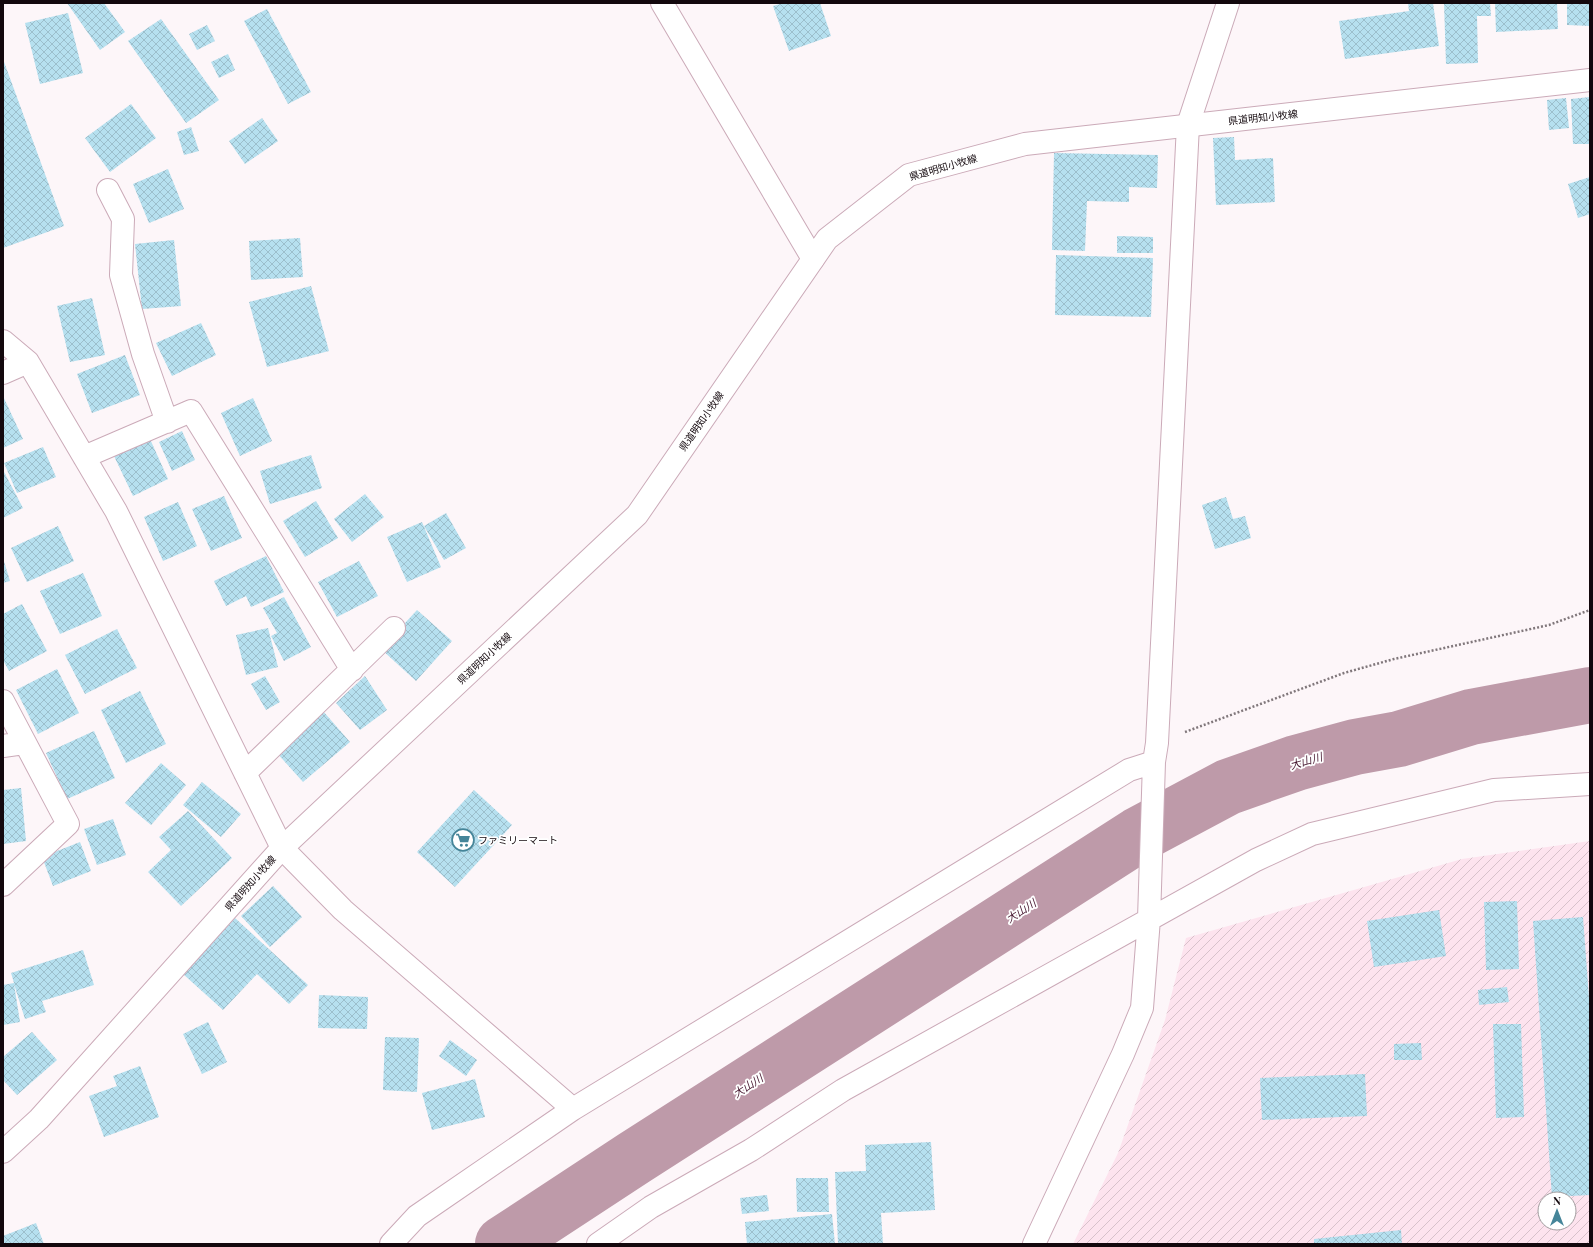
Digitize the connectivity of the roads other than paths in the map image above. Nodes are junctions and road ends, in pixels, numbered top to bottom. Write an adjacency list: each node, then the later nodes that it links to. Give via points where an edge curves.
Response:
1 (662, 3): 6 (street)
2 (1228, 3): 4 (street)
3 (1590, 80): 4 (street, 県道明知小牧線)
4 (1188, 125): 6 (street, 県道明知小牧線, via 1025,144 909,175 827,239); 16 (street)
5 (108, 190): 10 (street, via 123,219 121,275 142,354)
6 (813, 259): 19 (street, 県道明知小牧線, via 637,515)
7 (3, 341): 8 (street)
8 (28, 362): 9 (street); 11 (street)
9 (3, 373)
10 (167, 422): 11 (street); 13 (street, via 191,411)
11 (84, 457): 17 (street, via 116,511)
12 (394, 628): 13 (street)
13 (352, 670): 17 (street)
14 (3, 701): 15 (street)
15 (13, 744): 20 (street, via 68,824)
16 (1155, 752): 21 (street); 22 (street)
17 (245, 774): 19 (street)
18 (1590, 784): 21 (street, via 1494,790 1312,834 1256,860)
19 (282, 848): 22 (street, via 343,910); 23 (street, 県道明知小牧線, via 39,1119)
20 (3, 885)
21 (1149, 919): 25 (street, via 844,1090 751,1150 650,1207); 26 (street, via 1142,1008)
22 (573, 1109): 24 (street, via 417,1216)
23 (3, 1152)
24 (391, 1244)
25 (598, 1244)
26 (1034, 1244)

